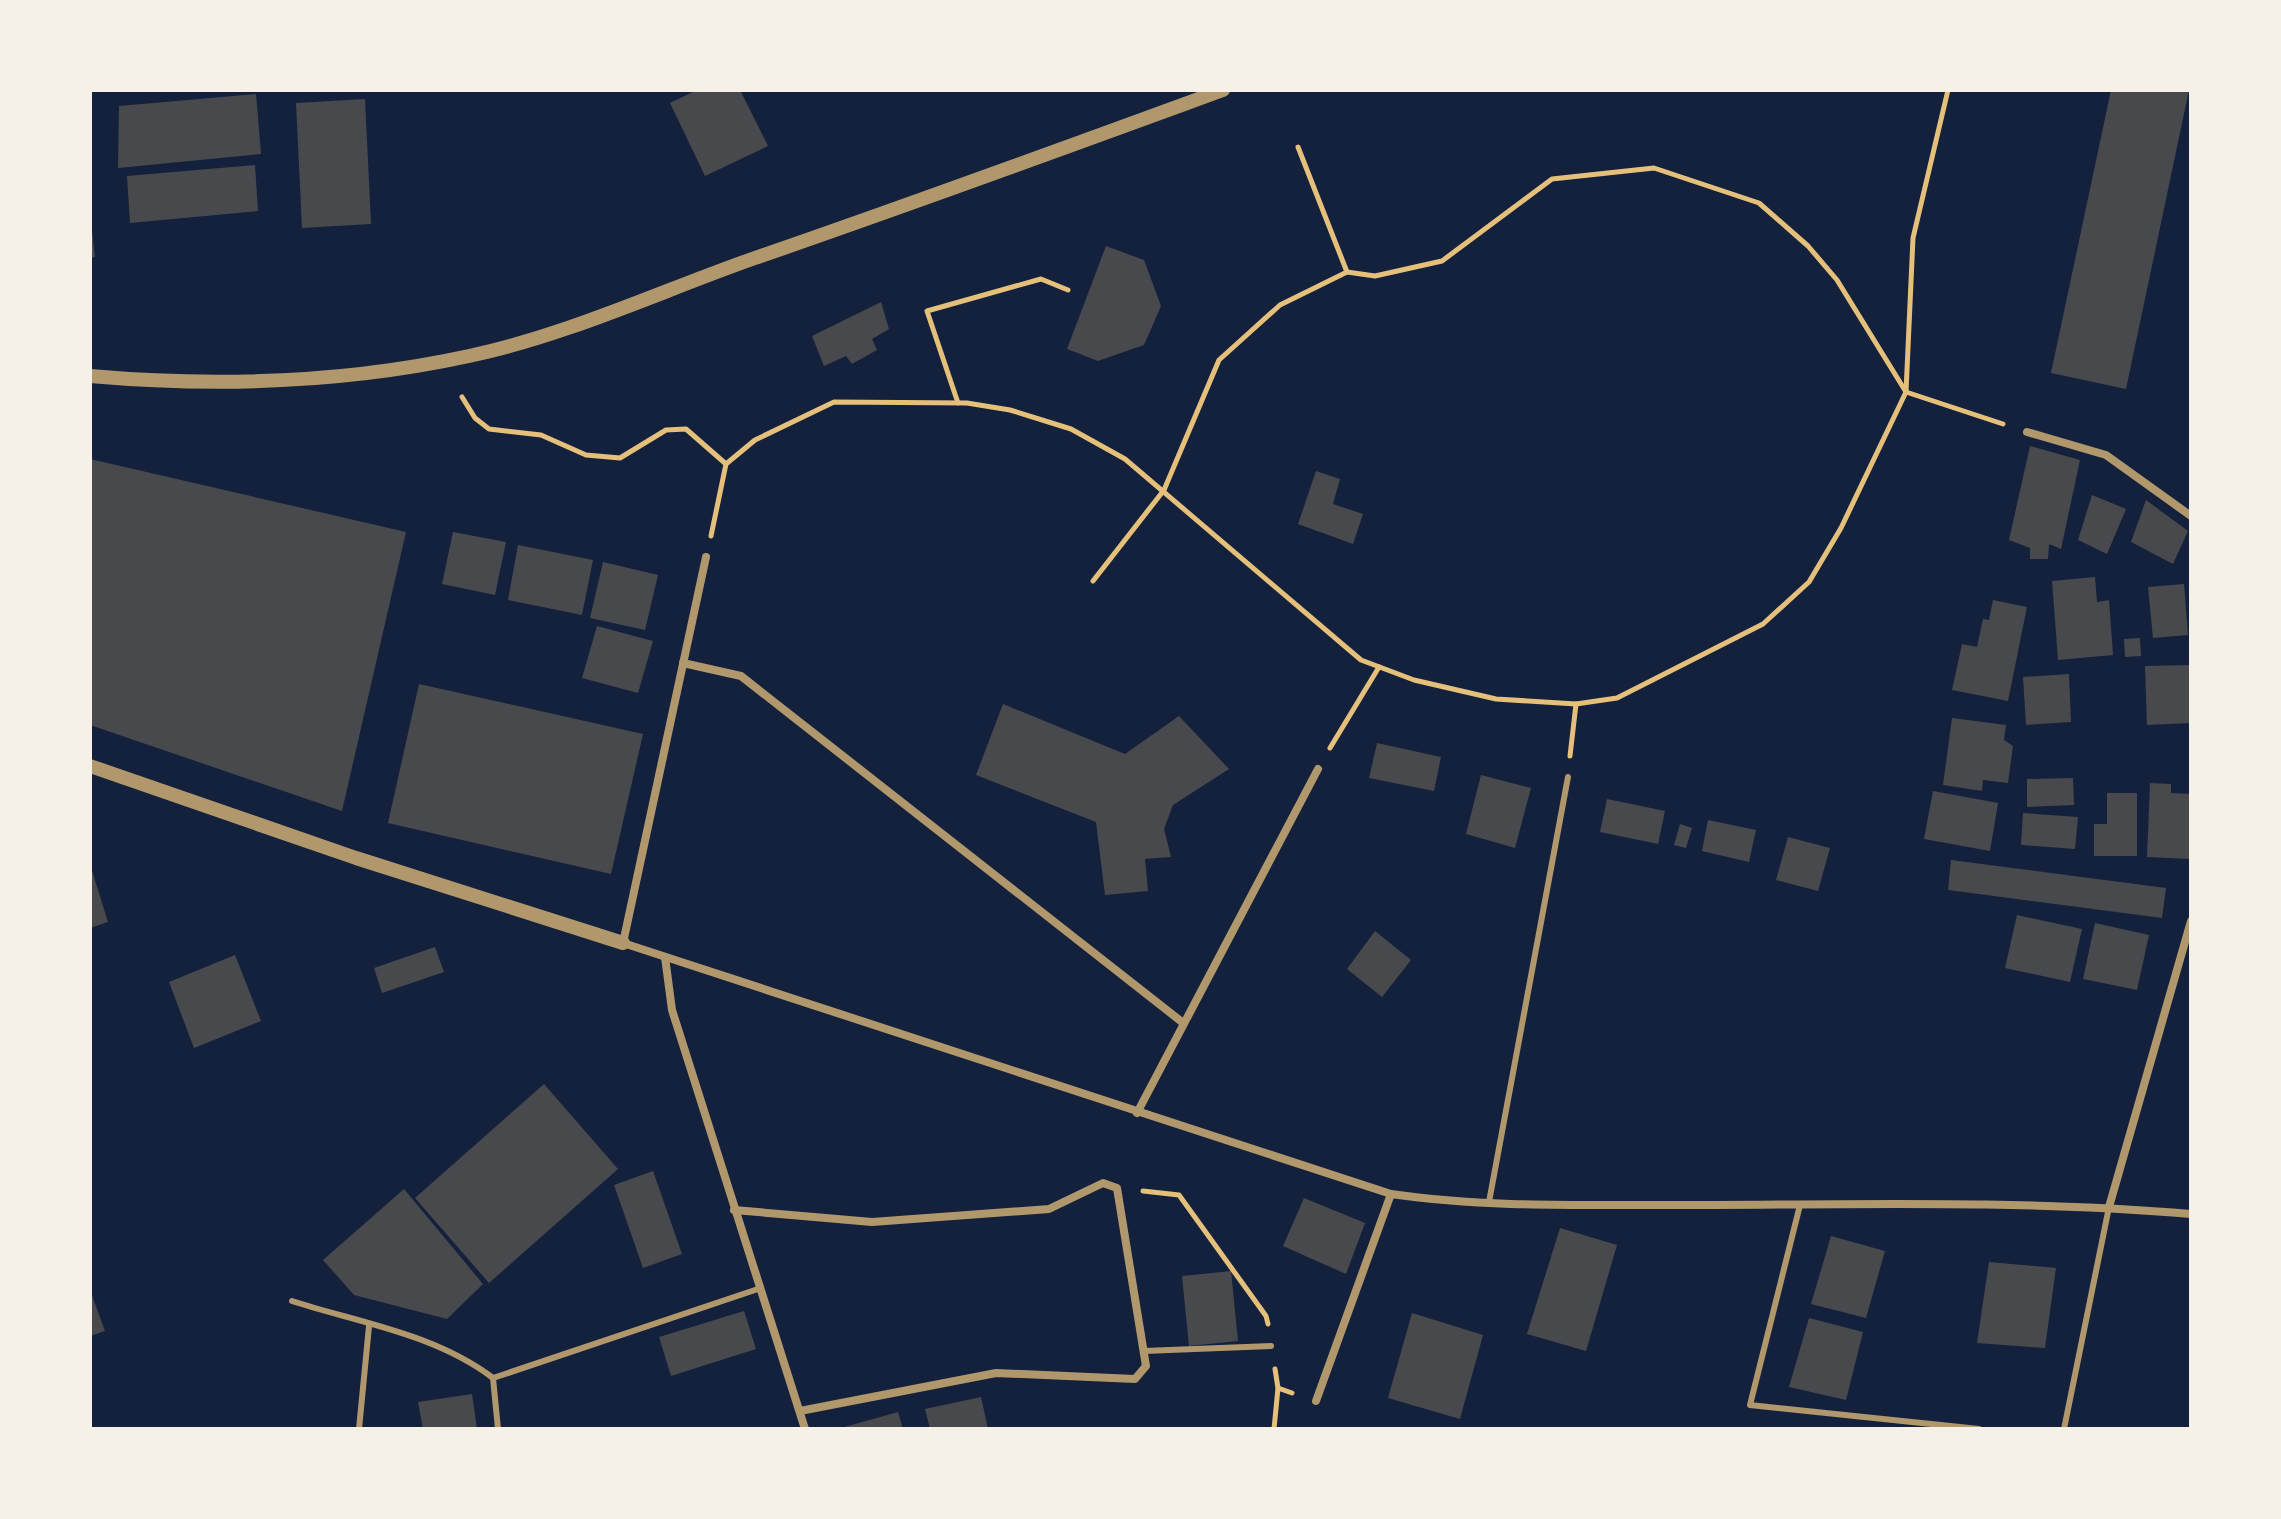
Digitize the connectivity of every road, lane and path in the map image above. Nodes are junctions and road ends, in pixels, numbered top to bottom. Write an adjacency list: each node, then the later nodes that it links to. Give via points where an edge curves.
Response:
1 (1223, 90): 6 (street, via 617,311 471,356 346,377 166,383)
2 (1948, 90): 7 (path, via 1913,238)
3 (1298, 147): 4 (path)
4 (1347, 272): 7 (path, via 1375,276 1442,261 1552,179 1654,168 1759,203 1808,246 1837,280); 12 (path, via 1280,305 1219,360)
5 (1068, 290): 9 (path, via 1041,279 927,311)
6 (90, 376)
7 (1906, 392): 10 (path); 18 (path, via 1879,454 1809,582 1763,624 1721,648 1617,698)
8 (462, 397): 11 (path, via 489,429 541,435 586,455 620,458 666,430 686,429)
9 (958, 403): 11 (path, via 834,402 755,440); 12 (path, via 1010,410 1071,429 1125,459)
10 (2027, 432): 13 (street, via 2106,455)
11 (726, 464): 14 (path)
12 (1164, 490): 15 (path); 17 (path, via 1309,618 1361,660)
13 (2191, 516)
14 (706, 557): 16 (street)
15 (1093, 581)
16 (683, 663): 23 (street); 25 (street, via 741,676)
17 (1379, 667): 18 (path, via 1456,692); 20 (path)
18 (1576, 704): 21 (path)
19 (90, 766): 23 (street)
20 (1318, 769): 25 (street)
21 (1568, 777): 29 (lane)
22 (2191, 921): 31 (street)
23 (623, 943): 24 (street)
24 (665, 957): 26 (street); 32 (street, via 672,1010)
25 (1182, 1022): 26 (street)
26 (1137, 1113): 28 (street)
27 (1117, 1188): 32 (street, via 1103,1183 1049,1209 872,1222); 37 (path, via 1179,1195 1266,1316); 38 (street)
28 (1391, 1194): 29 (street); 41 (street)
29 (1489, 1202): 30 (street)
30 (1800, 1205): 31 (street); 47 (lane, via 1750,1405)
31 (2109, 1207): 33 (street); 48 (lane)
32 (734, 1210): 34 (street)
33 (2191, 1214)
34 (758, 1289): 39 (lane); 42 (street)
35 (292, 1301): 36 (lane)
36 (369, 1326): 39 (lane, via 427,1340); 43 (lane)
37 (1271, 1346): 38 (lane); 40 (path)
38 (1144, 1351): 42 (street, via 1146,1366 1135,1379 996,1373)
39 (493, 1378): 44 (lane)
40 (1278, 1388): 41 (path); 46 (path)
41 (1316, 1401)
42 (800, 1411): 45 (street)
43 (359, 1429)
44 (498, 1429)
45 (805, 1429)
46 (1274, 1429)
47 (1979, 1429)
48 (2064, 1429)

